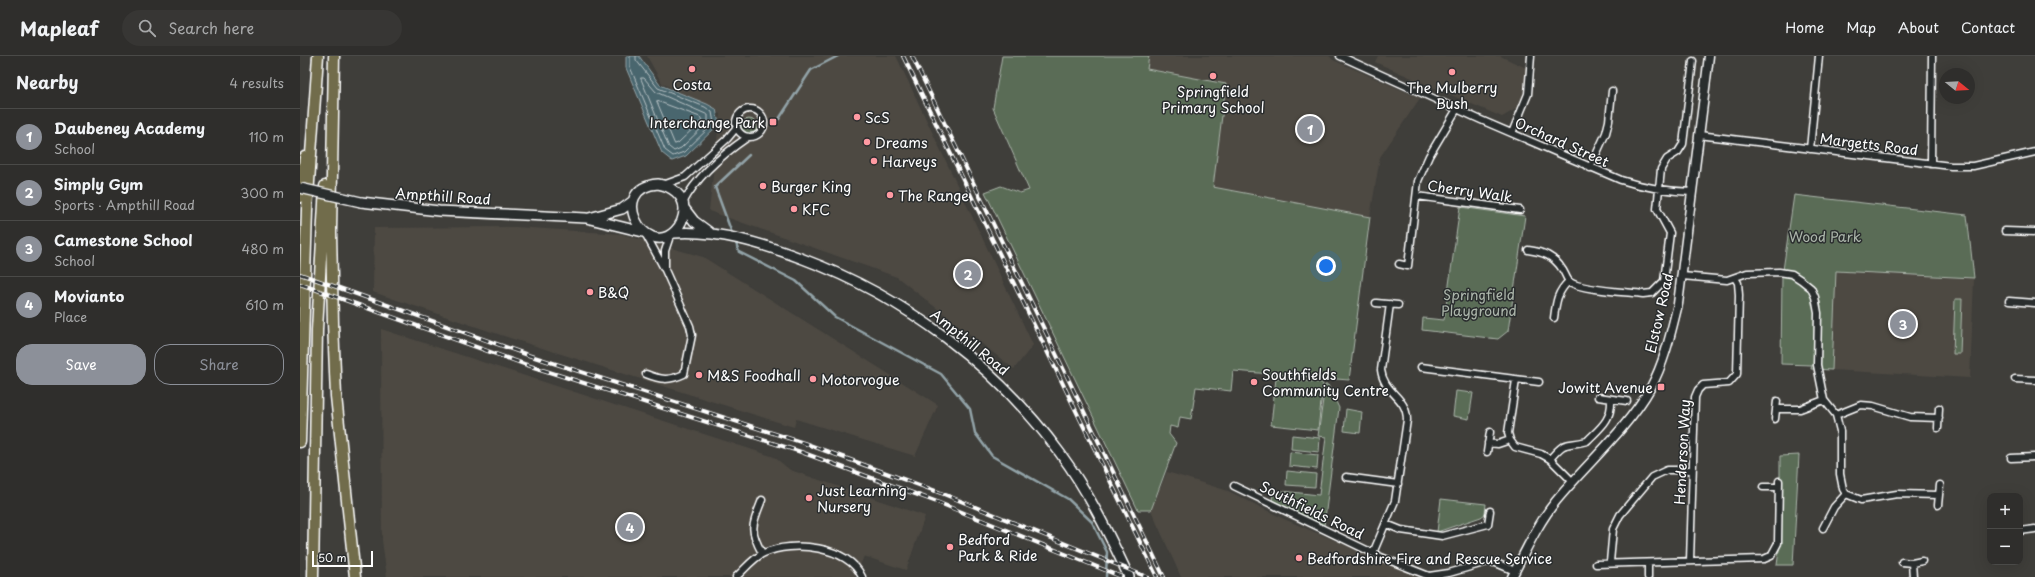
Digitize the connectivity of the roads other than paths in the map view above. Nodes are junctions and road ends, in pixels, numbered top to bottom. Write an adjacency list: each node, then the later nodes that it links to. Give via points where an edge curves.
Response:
1 (318, 56): 12 (highway)
2 (334, 56): 100 (highway, via 317,330); 101 (highway, via 330,232 333,323 336,396)
3 (1340, 56): 13 (street, Orchard Street)
4 (1531, 56): 15 (street, via 1528,94)
5 (1709, 56): 16 (street, Elstow Road)
6 (1819, 56): 18 (street)
7 (1932, 56): 20 (street)
8 (1693, 60): 10 (street)
9 (1685, 71): 10 (street)
10 (1691, 72): 24 (street, via 1683,144 1678,152 1667,159 1661,169)
11 (1612, 90): 21 (street, via 1606,133)
12 (314, 100): 27 (highway); 68 (highway, via 302,331)
13 (1457, 109): 15 (street, Orchard Street); 26 (street, via 1422,169)
14 (737, 127): 17 (street); 17 (street, via 739,115 745,110 759,113 763,119 763,127 756,136); 22 (street, via 685,177)
15 (1512, 133): 21 (street, Orchard Street)
16 (1699, 134): 18 (street, Margetts Road); 25 (street, Elstow Road)
17 (748, 137): 29 (street, via 733,147 692,187)
18 (1810, 149): 20 (street, Margetts Road)
19 (2035, 152): 20 (street, Margetts Road, via 1974,166)
20 (1931, 164)
21 (1590, 168): 24 (street, Orchard Street, via 1641,187)
22 (663, 185): 28 (main road, via 643,188 635,195); 29 (main road, via 673,189)
23 (300, 188): 31 (main road, Ampthill Road, bridge, via 361,202 440,211)
24 (1659, 190): 25 (street, Orchard Street); 42 (street, via 1657,209 1670,233 1664,281 1658,288 1652,293 1643,294 1580,286)
25 (1692, 192): 40 (street, Elstow Road)
26 (1417, 196): 30 (street, Cherry Walk); 38 (street, via 1408,266)
27 (300, 197)
28 (633, 201): 31 (main road, Ampthill Road, via 622,209); 33 (main road, via 634,217)
29 (684, 205): 34 (main road, Ampthill Road, via 694,220); 36 (main road, via 682,223)
30 (1520, 210)
31 (586, 218): 33 (main road, Ampthill Road)
32 (2005, 231): 35 (street)
33 (644, 232): 36 (main road, via 657,237); 39 (street)
34 (709, 232): 36 (main road, Ampthill Road); 104 (main road, Ampthill Road, via 739,238 835,271 912,312 962,349 1020,404 1060,454 1096,512)
35 (2035, 232)
36 (672, 234): 39 (street, via 665,250)
37 (1528, 250): 42 (street, via 1552,257)
38 (1399, 264)
39 (665, 270): 50 (street, via 692,335 684,374 673,379 661,380)
40 (1682, 276): 41 (street, via 1727,280); 76 (street, Elstow Road, via 1670,339 1651,386 1621,431)
41 (1735, 278): 57 (street, via 1747,273 1780,272 1792,274 1811,288 1818,313 1817,364); 74 (street, Henderson Way, via 1739,295 1738,368 1734,379 1729,383 1710,383 1698,390 1695,397)
42 (1569, 281): 48 (street, via 1556,297)
43 (2009, 301): 45 (street)
44 (1376, 303): 46 (street)
45 (2035, 303)
46 (1390, 304): 47 (street); 77 (street, via 1382,377 1386,387 1403,403 1407,411)
47 (1398, 305)
48 (1554, 318)
49 (1421, 367): 51 (street)
50 (646, 374)
51 (1516, 380): 54 (street); 67 (street, via 1508,433)
52 (2015, 380): 53 (street)
53 (2035, 380)
54 (1539, 382)
55 (1598, 397): 56 (street)
56 (1611, 399): 58 (street); 73 (street, via 1612,410 1609,418 1587,441 1568,443 1560,447)
57 (1824, 400): 61 (street, via 1800,409); 62 (street)
58 (1627, 401)
59 (1777, 401): 61 (street)
60 (1939, 408): 63 (street)
61 (1776, 409): 64 (street)
62 (1836, 414): 63 (street, via 1861,405 1873,406 1910,418); 81 (street, via 1840,431 1840,482)
63 (1939, 418): 65 (street)
64 (1775, 419)
65 (1938, 428)
66 (1490, 432): 69 (street)
67 (1510, 440): 69 (street, via 1498,444); 73 (street, via 1515,447)
68 (300, 442)
69 (1488, 442): 70 (street)
70 (1487, 452)
71 (2035, 457): 72 (street)
72 (2011, 458)
73 (1550, 459): 76 (street)
74 (1692, 470): 93 (street, Henderson Way); 94 (street, via 1667,470 1652,477 1620,515 1613,529)
75 (1346, 477): 77 (street)
76 (1572, 482): 99 (street, Elstow Road, via 1545,517)
77 (1398, 484): 86 (street, via 1395,501)
78 (1940, 485): 82 (street)
79 (1234, 486): 91 (street, Southfields Road)
80 (1763, 487): 93 (street, via 1779,484 1778,543 1771,556 1757,560)
81 (1846, 494): 82 (street, via 1862,500 1897,494); 87 (street, via 1834,507 1825,525)
82 (1939, 495): 84 (street)
83 (762, 500): 90 (street, via 753,528 754,538)
84 (1938, 505)
85 (1490, 511): 86 (street, via 1488,524 1442,536 1401,530)
86 (1386, 524): 91 (street)
87 (1833, 526)
88 (2035, 530): 89 (street)
89 (2023, 531)
90 (762, 553): 102 (street); 103 (street, via 788,546 835,553 850,560)
91 (1373, 553): 99 (street, Southfields Road, via 1429,576 1487,562 1496,563)
92 (1922, 560): 97 (street)
93 (1690, 561): 96 (street)
94 (1610, 562): 96 (street); 98 (street)
95 (1902, 562): 97 (street)
96 (1648, 563): 105 (street)
97 (1912, 563): 106 (street)
98 (1596, 564)
99 (1514, 574)
100 (313, 577)
101 (355, 577)
102 (736, 577)
103 (862, 577)
104 (1129, 577)
105 (1648, 577)
106 (1913, 577)

